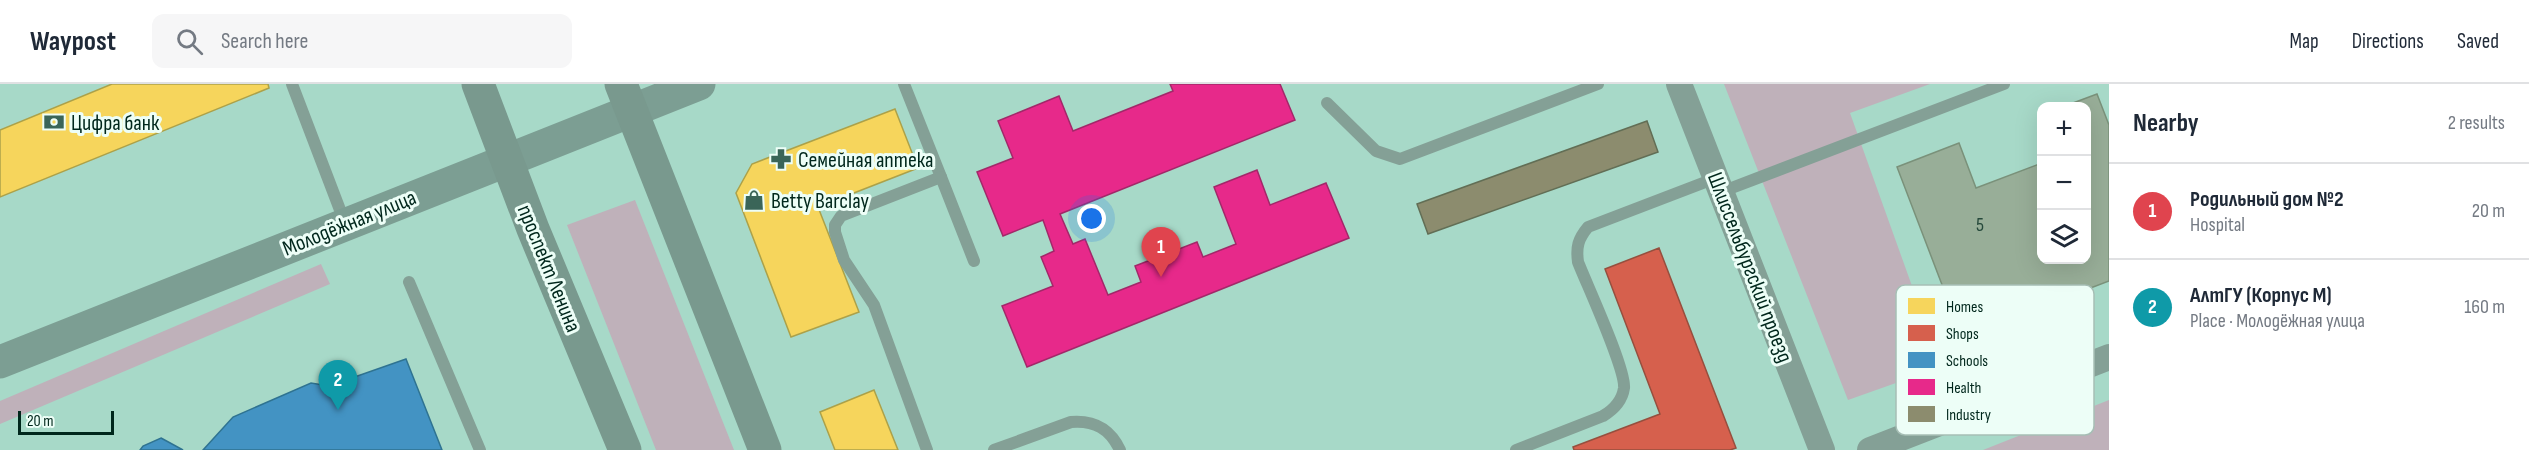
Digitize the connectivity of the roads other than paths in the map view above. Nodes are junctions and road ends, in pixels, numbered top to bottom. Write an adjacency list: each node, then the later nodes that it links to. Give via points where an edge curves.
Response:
1 (292, 84): 13 (lane)
2 (478, 84): 10 (main road, проспект Ленина)
3 (699, 84): 8 (street, Молодёжная улица)
4 (904, 84): 11 (lane)
5 (1598, 84): 9 (lane, via 1400,159 1376,152)
6 (1679, 84): 12 (street, Шлиссельбургский проезд)
7 (2004, 84): 12 (lane)
8 (626, 97): 10 (street, Молодёжная улица); 22 (main road)
9 (1328, 103)
10 (507, 160): 13 (street, Молодёжная улица); 21 (main road, проспект Ленина)
11 (941, 177): 14 (lane); 23 (lane, via 842,216 835,225 844,260 874,305)
12 (1719, 185): 26 (lane, via 1588,227 1581,235 1576,251 1578,262 1624,378 1621,399 1603,416); 27 (street, Шлиссельбургский проезд)
13 (345, 224): 17 (street, Молодёжная улица)
14 (974, 261)
15 (409, 282): 20 (lane)
16 (2109, 357): 18 (street)
17 (0, 362)
18 (2094, 363)
19 (1909, 435): 28 (street)
20 (480, 450)
21 (625, 450)
22 (765, 450)
23 (927, 450)
24 (994, 450): 25 (lane, via 1083,421 1106,430)
25 (1120, 450)
26 (1516, 450)
27 (1822, 450)
28 (1870, 450)

